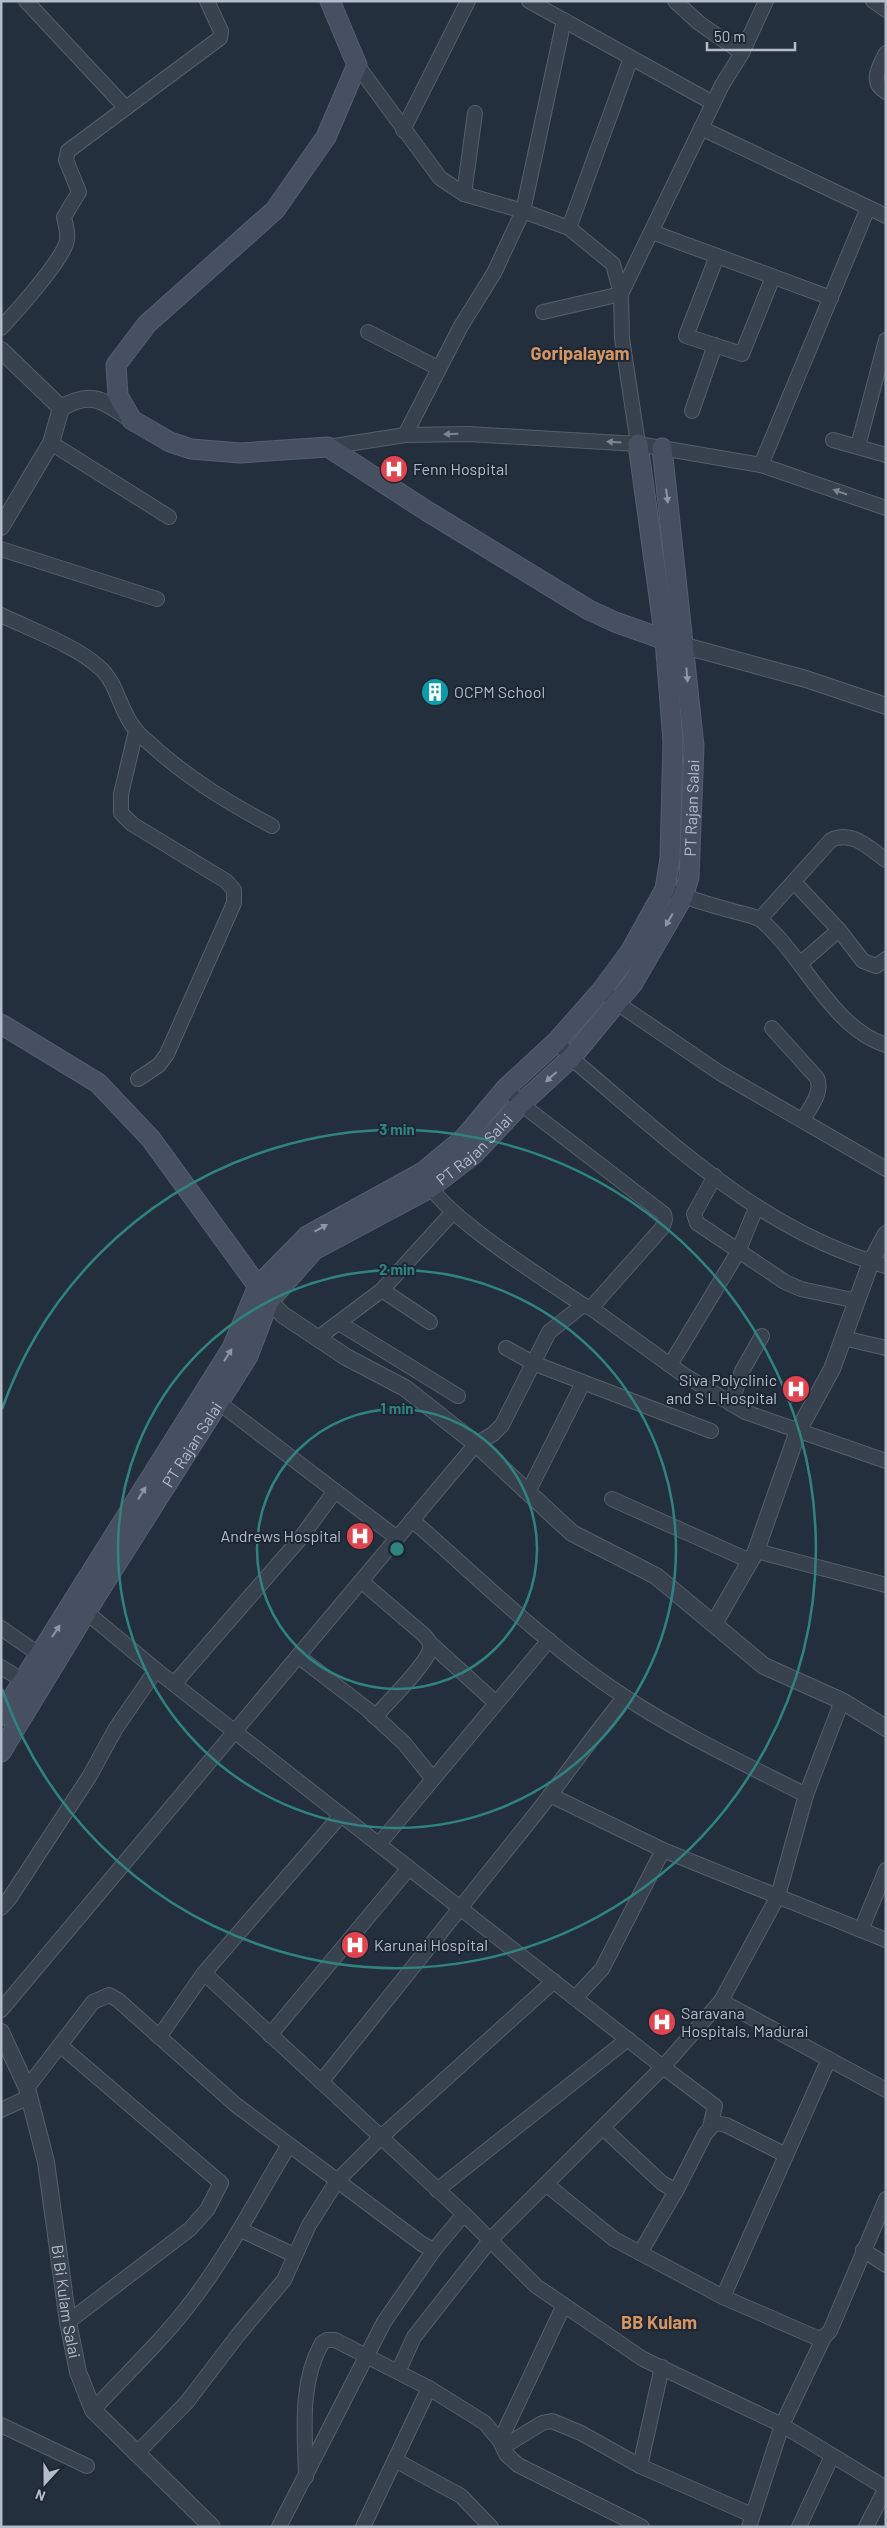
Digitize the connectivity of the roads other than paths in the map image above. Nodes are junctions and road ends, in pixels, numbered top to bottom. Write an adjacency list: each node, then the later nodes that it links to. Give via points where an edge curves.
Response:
1 (26, 1): 17 (street)
2 (207, 1): 17 (street, via 221,31 220,38)
3 (330, 1): 14 (main road)
4 (468, 1): 20 (street)
5 (529, 1): 10 (street)
6 (675, 1): 11 (street, via 699,23)
7 (766, 1): 11 (street)
8 (873, 1): 9 (street)
9 (886, 10)
10 (564, 20): 13 (street); 23 (street)
11 (742, 53): 16 (street)
12 (886, 54): 15 (street, via 876,83)
13 (631, 58): 16 (street); 25 (street)
14 (357, 65): 20 (street); 40 (main road, via 326,137 275,210 146,324 116,364 118,396)
15 (886, 92)
16 (713, 103): 19 (street)
17 (126, 108): 32 (street, via 68,151 66,160 79,192 64,217 66,245)
18 (475, 113): 21 (street)
19 (701, 128): 22 (street); 26 (street)
20 (403, 130): 21 (street, via 440,178)
21 (464, 194): 23 (street)
22 (868, 208): 24 (street); 30 (street)
23 (523, 211): 25 (street); 37 (street, via 494,273)
24 (886, 216)
25 (569, 228): 29 (street, via 613,264)
26 (652, 232): 27 (street); 29 (street)
27 (717, 256): 28 (street); 35 (street, via 686,336)
28 (773, 276): 30 (street); 35 (street, via 742,354)
29 (621, 294): 31 (street); 44 (street, via 622,338)
30 (831, 298): 49 (street)
31 (543, 312)
32 (1, 328)
33 (368, 332): 37 (street)
34 (886, 340): 45 (street)
35 (715, 345): 39 (street)
36 (1, 350): 38 (street)
37 (438, 368): 41 (street)
38 (61, 408): 40 (street, via 74,400 99,398); 43 (street)
39 (692, 411)
40 (132, 420): 46 (main road, via 170,442 191,449 240,453)
41 (405, 435): 44 (street, one-way to 41, via 468,434); 46 (street)
42 (834, 440): 45 (street)
43 (51, 443): 51 (street); 52 (street)
44 (638, 444): 47 (street); 56 (main road, PT Rajan Salai)
45 (858, 446): 48 (street)
46 (328, 447): 56 (main road, via 589,610)
47 (662, 448): 49 (street); 57 (main road, PT Rajan Salai, one-way to 57)
48 (886, 455)
49 (761, 465): 50 (street, one-way to 49)
50 (886, 508)
51 (169, 516)
52 (1, 527)
53 (1, 549): 54 (street)
54 (157, 599)
55 (1, 615): 59 (street, via 99,666 110,678 126,717)
56 (665, 640): 57 (main road); 63 (main road, PT Rajan Salai, via 673,742 670,858)
57 (685, 646): 58 (street, via 806,679); 64 (main road, PT Rajan Salai, one-way to 64, via 694,746 688,877)
58 (886, 706)
59 (136, 731): 60 (street, via 214,794); 76 (street, via 121,794 121,813 132,824 226,881 234,890 234,903 167,1054 159,1065)
60 (272, 826)
61 (886, 860): 62 (street, via 857,840 846,835 838,837 831,840)
62 (795, 883): 65 (street); 66 (street)
63 (664, 888): 64 (street); 69 (main road, PT Rajan Salai, via 630,952)
64 (683, 897): 65 (street); 70 (main road, PT Rajan Salai, one-way to 70, via 634,983)
65 (760, 919): 68 (street)
66 (839, 930): 67 (street, via 863,961 876,966); 68 (street)
67 (886, 959)
68 (801, 963): 74 (street, via 850,1026 869,1040)
69 (602, 990): 70 (street); 73 (main road, PT Rajan Salai)
70 (616, 1003): 75 (main road, PT Rajan Salai); 79 (street, via 720,1073)
71 (1, 1024): 89 (main road, via 98,1084 150,1139)
72 (772, 1028): 79 (street, via 820,1084 820,1090)
73 (557, 1041): 75 (street); 77 (main road, PT Rajan Salai)
74 (886, 1045)
75 (572, 1058): 78 (main road, PT Rajan Salai, one-way to 78); 81 (street)
76 (138, 1079)
77 (506, 1088): 78 (street); 82 (main road, PT Rajan Salai)
78 (521, 1104): 82 (main road, PT Rajan Salai, via 474,1154); 91 (street, via 664,1214 662,1228)
79 (803, 1120): 80 (street)
80 (886, 1169)
81 (715, 1176): 83 (street); 86 (street, via 694,1218)
82 (427, 1180): 84 (street); 89 (main road, PT Rajan Salai, via 314,1250)
83 (756, 1208): 86 (street); 87 (street, via 790,1229)
84 (453, 1212): 88 (street); 91 (street, via 534,1272)
85 (886, 1234): 87 (street)
86 (738, 1252): 90 (street, via 768,1273 801,1289); 100 (street)
87 (878, 1264): 90 (street)
88 (382, 1290): 92 (street); 93 (street)
89 (264, 1294): 95 (street, via 283,1315); 103 (main road, PT Rajan Salai, via 248,1356); 109 (main road, PT Rajan Salai, one-way to 89)
90 (857, 1301): 96 (street)
91 (587, 1306): 99 (street, via 549,1332); 100 (street)
92 (339, 1322): 95 (street); 102 (street)
93 (430, 1322)
94 (762, 1336): 104 (street, via 742,1370)
95 (318, 1338): 107 (street, via 346,1357 405,1388)
96 (843, 1338): 98 (street); 106 (street, via 832,1369)
97 (506, 1348): 99 (street)
98 (886, 1348)
99 (533, 1363): 101 (street); 107 (street, via 502,1425)
100 (670, 1365): 104 (street)
101 (583, 1382): 105 (street); 111 (street)
102 (458, 1396)
103 (218, 1402): 109 (main road, PT Rajan Salai); 110 (street)
104 (731, 1404): 106 (street)
105 (711, 1431)
106 (798, 1431): 108 (street); 115 (street)
107 (476, 1444): 111 (street); 113 (street)
108 (886, 1461)
109 (163, 1474): 118 (main road, PT Rajan Salai)
110 (335, 1491): 114 (street); 128 (street, via 300,1540)
111 (528, 1492): 119 (street, via 572,1533 656,1576)
112 (612, 1499): 115 (street)
113 (412, 1520): 114 (street); 121 (street)
114 (397, 1538): 116 (street)
115 (753, 1556): 117 (street); 119 (street)
116 (361, 1581): 122 (street, via 424,1635); 124 (street)
117 (886, 1585)
118 (81, 1607): 123 (main road, PT Rajan Salai, one-way to 118); 126 (street); 136 (main road, PT Rajan Salai)
119 (715, 1622): 130 (street, via 764,1666)
120 (1, 1628): 123 (street)
121 (549, 1640): 129 (street); 131 (street)
122 (430, 1644): 131 (street); 133 (street, via 421,1664)
123 (40, 1655): 127 (main road, PT Rajan Salai)
124 (298, 1656): 133 (street); 135 (street)
125 (1, 1667): 127 (street)
126 (156, 1670): 128 (street); 146 (street, via 116,1728 89,1777 10,1899)
127 (24, 1681): 132 (main road, PT Rajan Salai)
128 (174, 1684): 135 (street)
129 (625, 1697): 138 (street); 139 (street)
130 (842, 1702): 134 (street); 139 (street)
131 (496, 1703): 137 (street)
132 (2, 1714)
133 (375, 1717): 137 (street, via 404,1743)
134 (886, 1728)
135 (235, 1732): 140 (street); 154 (street)
136 (1, 1752)
137 (433, 1780): 141 (street)
138 (550, 1795): 142 (street); 147 (street)
139 (806, 1795): 145 (street)
140 (341, 1814): 141 (street); 150 (street)
141 (379, 1844): 143 (street)
142 (663, 1850): 145 (street); 152 (street, via 602,1969)
143 (409, 1868): 147 (street); 156 (street)
144 (886, 1870): 148 (street)
145 (778, 1896): 148 (street); 153 (street)
146 (1, 1908)
147 (460, 1908): 151 (street); 162 (street)
148 (861, 1930): 149 (street)
149 (886, 1940)
150 (204, 1974): 156 (street); 157 (street)
151 (554, 1982): 152 (street); 168 (street)
152 (575, 1998): 158 (street)
153 (721, 2001): 160 (street); 161 (street)
154 (1, 2010)
155 (1, 2032): 164 (street, Bi Bi Kulam Salai)
156 (270, 2035): 162 (street)
157 (159, 2037): 159 (street, via 109,1995 93,2002); 169 (street, via 236,2105)
158 (628, 2039): 161 (street); 173 (street)
159 (61, 2046): 164 (street); 186 (street, via 221,2183 207,2210 190,2230)
160 (829, 2059): 163 (street); 170 (street)
161 (663, 2067): 166 (street, via 715,2106); 167 (street)
162 (321, 2082): 168 (street)
163 (886, 2090)
164 (28, 2093): 165 (street); 186 (street, Bi Bi Kulam Salai, via 46,2162)
165 (1, 2110)
166 (710, 2127): 170 (street, via 715,2123 726,2125); 174 (street)
167 (603, 2128): 172 (street); 174 (street, via 662,2183)
168 (381, 2138): 171 (street); 173 (street)
169 (289, 2145): 171 (street); 177 (street)
170 (786, 2155): 184 (street)
171 (337, 2181): 179 (street); 182 (street)
172 (547, 2185): 178 (street); 181 (street, via 614,2239)
173 (437, 2190): 176 (street)
174 (676, 2191): 181 (street)
175 (886, 2199): 180 (street)
176 (464, 2214): 178 (street); 179 (street)
177 (241, 2230): 182 (street); 192 (street, via 194,2299)
178 (491, 2240): 185 (street, via 536,2286); 190 (street, via 414,2338)
179 (434, 2250): 188 (street, via 388,2315)
180 (863, 2250): 183 (street); 187 (street, via 830,2331)
181 (640, 2253): 184 (street)
182 (294, 2255): 196 (street, via 284,2280 187,2402)
183 (886, 2265)
184 (722, 2297): 187 (street, via 817,2338)
185 (564, 2306): 189 (street, via 643,2359); 195 (street)
186 (68, 2322): 192 (street, Bi Bi Kulam Salai, via 78,2372)
187 (824, 2337): 193 (street)
188 (368, 2355): 190 (street); 201 (street); 201 (street, via 334,2340 327,2340 318,2351 305,2402)
189 (662, 2367): 193 (street); 200 (street)
190 (398, 2372): 191 (street)
191 (429, 2388): 195 (street, via 485,2423); 198 (street)
192 (93, 2410): 196 (street, Bi Bi Kulam Salai)
193 (782, 2425): 197 (street); 203 (street)
194 (1, 2426): 199 (street)
195 (501, 2444): 200 (street, via 552,2421 581,2433); 208 (street, via 518,2465)
196 (136, 2454): 204 (street, Bi Bi Kulam Salai)
197 (832, 2456): 202 (street); 209 (street)
198 (395, 2460): 206 (street); 207 (street, via 461,2496)
199 (87, 2466)
200 (640, 2466): 203 (street)
201 (306, 2477): 205 (street)
202 (886, 2488): 210 (street)
203 (751, 2521)
204 (212, 2527)
205 (279, 2527)
206 (363, 2527)
207 (492, 2527)
208 (642, 2527)
209 (799, 2527)
210 (866, 2527)

